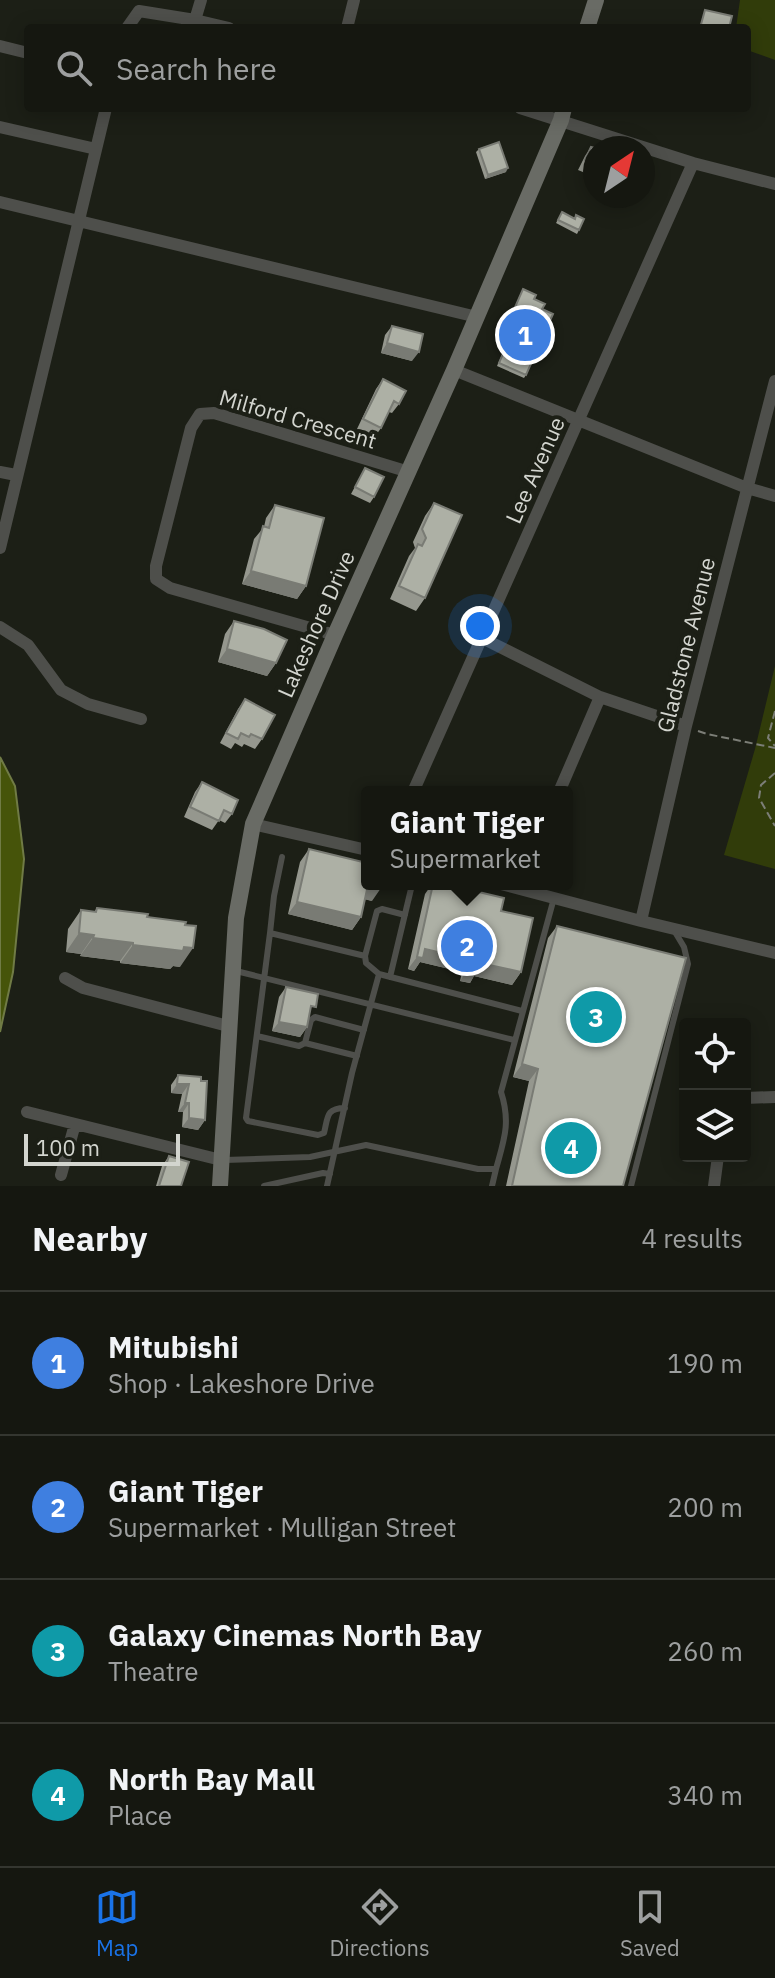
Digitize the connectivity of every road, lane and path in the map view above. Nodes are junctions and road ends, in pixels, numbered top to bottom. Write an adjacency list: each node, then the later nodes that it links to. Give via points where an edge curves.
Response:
1 (201, 0): 5 (street)
2 (354, 0): 8 (street)
3 (596, 0): 9 (main road)
4 (138, 5): 5 (street); 6 (street)
5 (195, 20): 7 (street)
6 (129, 24)
7 (212, 24)
8 (348, 24)
9 (588, 24)
10 (0, 46): 11 (street)
11 (24, 52)
12 (105, 112): 15 (street)
13 (562, 114): 16 (street); 20 (main road, Lakeshore Drive)
14 (0, 127): 15 (street)
15 (96, 149): 19 (street)
16 (693, 163): 17 (street); 23 (street, Lee Avenue)
17 (775, 184)
18 (0, 202): 19 (street)
19 (80, 220): 20 (street); 26 (street)
20 (477, 317): 21 (main road, Lakeshore Drive)
21 (454, 370): 23 (street); 25 (main road, Lakeshore Drive)
22 (775, 381): 27 (street, Gladstone Avenue)
23 (579, 420): 27 (street); 32 (street, Lee Avenue)
24 (0, 472): 26 (street)
25 (409, 472): 31 (main road, Lakeshore Drive); 31 (street, Milford Crescent, via 214,413 200,414 191,428 156,579 170,588)
26 (16, 475): 29 (street)
27 (747, 488): 28 (street); 36 (street, Gladstone Avenue)
28 (775, 496)
29 (0, 548)
30 (0, 627): 35 (street, via 28,645 61,690)
31 (335, 635): 41 (main road, Lakeshore Drive)
32 (482, 638): 33 (street); 39 (street, Lee Avenue)
33 (600, 697): 36 (street); 40 (street)
34 (775, 711): 37 (path, via 768,738)
35 (141, 719)
36 (686, 726): 37 (path); 49 (street, Gladstone Avenue)
37 (775, 747)
38 (775, 773): 42 (path, via 761,785 759,798)
39 (416, 786)
40 (562, 786)
41 (253, 824): 43 (street); 54 (main road, Lakeshore Drive)
42 (775, 826)
43 (361, 849)
44 (282, 857): 51 (lane)
45 (411, 890): 48 (lane)
46 (530, 890): 47 (street)
47 (554, 898): 49 (street); 60 (lane)
48 (405, 915): 53 (lane, via 377,911); 56 (lane)
49 (641, 921): 50 (street)
50 (673, 928): 52 (street); 82 (lane, via 688,964)
51 (270, 933): 53 (lane); 58 (lane)
52 (775, 953)
53 (365, 956): 55 (lane)
54 (232, 971): 58 (lane); 61 (main road, Lakeshore Drive)
55 (379, 974): 56 (lane); 59 (lane)
56 (390, 977): 60 (lane)
57 (65, 978): 61 (street, via 83,988)
58 (264, 979): 59 (lane); 63 (lane)
59 (371, 1005): 62 (lane); 64 (lane)
60 (522, 1011): 64 (lane)
61 (228, 1026): 73 (main road, Lakeshore Drive)
62 (364, 1030): 65 (lane, via 315,1017); 66 (lane)
63 (257, 1036): 65 (lane); 69 (lane, via 248,1121 318,1135 324,1133 330,1111)
64 (514, 1040): 75 (lane, via 501,1092 505,1136)
65 (305, 1043): 66 (lane)
66 (357, 1056): 69 (lane)
67 (775, 1097): 68 (street)
68 (751, 1098)
69 (345, 1108): 72 (lane)
70 (27, 1112): 71 (street)
71 (75, 1124): 73 (street); 77 (street)
72 (336, 1151): 73 (lane); 75 (lane, via 366,1145); 76 (lane)
73 (221, 1160): 78 (main road, Lakeshore Drive)
74 (717, 1162): 83 (street)
75 (496, 1169): 81 (lane)
76 (330, 1174): 79 (lane); 80 (lane)
77 (61, 1175)
78 (220, 1186)
79 (264, 1186)
80 (327, 1186)
81 (492, 1186)
82 (631, 1186)
83 (714, 1186)

